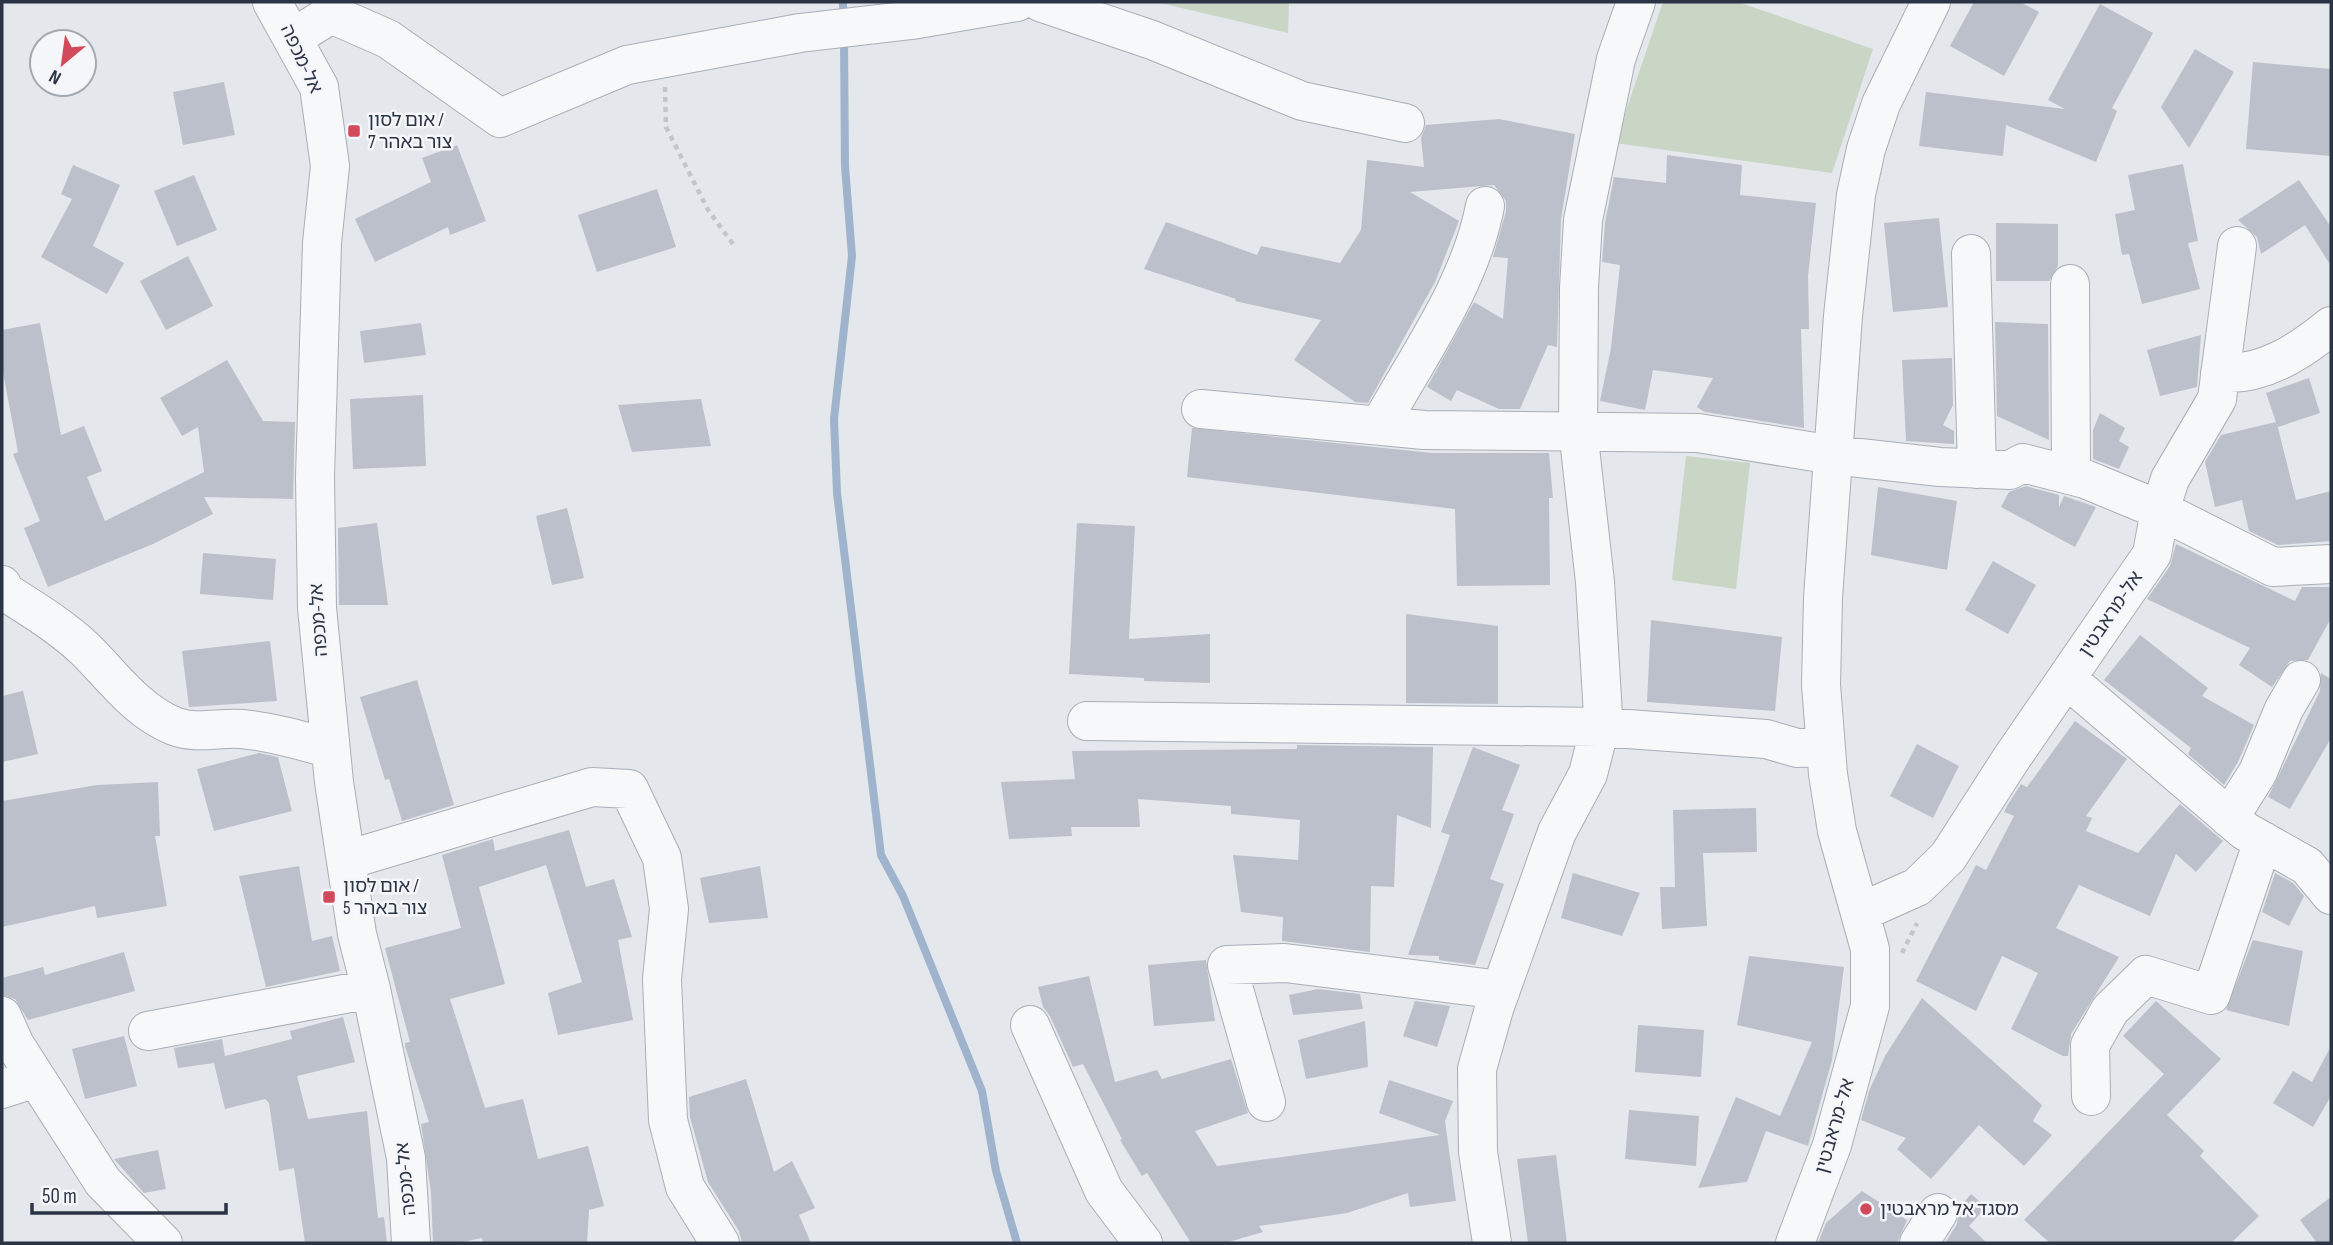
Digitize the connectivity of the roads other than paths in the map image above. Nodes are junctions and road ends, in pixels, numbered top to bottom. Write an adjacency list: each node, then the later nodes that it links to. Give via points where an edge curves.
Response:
1 (272, 2): 7 (street, אל-מכפה)
2 (1017, 2): 6 (street, via 800,33 627,65 500,118)
3 (1040, 2): 8 (street, via 1152,40 1302,102)
4 (1636, 2): 17 (street, via 1616,59 1583,220)
5 (1931, 2): 18 (street, אל-מראבטין, via 1881,103 1856,195)
6 (338, 8): 7 (street)
7 (293, 38): 29 (street, אל-מכפה, via 319,87 330,166 321,243 315,490 317,608)
8 (1405, 124)
9 (1485, 206): 16 (street, via 1479,239 1464,275)
10 (2237, 246): 14 (street, אל-מראבטין)
11 (1971, 254): 19 (street)
12 (2070, 284): 20 (street)
13 (2331, 326): 14 (street, via 2279,362 2239,375)
14 (2220, 373): 21 (street, אל-מראבטין, via 2217,399 2170,479)
15 (1200, 410): 16 (street)
16 (1380, 425): 17 (street, via 1424,430)
17 (1578, 430): 18 (street, via 1698,433); 27 (street, via 1595,582)
18 (1833, 455): 19 (street); 28 (street, אל-מראבטין, via 1823,598)
19 (1977, 469): 20 (street, via 2010,470 2023,463)
20 (2071, 475): 21 (street)
21 (2160, 510): 22 (street, via 2273,567); 24 (street, אל-מראבטין, via 2152,554)
22 (2331, 564)
23 (2, 585): 29 (street, via 4,591 85,649 127,695 174,726 204,733 238,729 274,733)
24 (2067, 679): 30 (street); 35 (street, אל-מראבטין, via 1948,857 1917,887)
25 (2301, 680): 30 (street, via 2258,772)
26 (1087, 721): 27 (street)
27 (1600, 727): 28 (street, via 1766,739 1797,748); 37 (street, via 1588,774 1557,832)
28 (1825, 746): 35 (street, אל-מראבטין, via 1837,831)
29 (330, 748): 33 (street, אל-מכפה)
30 (2229, 818): 31 (street)
31 (2263, 841): 32 (street); 42 (street, via 2211,995 2146,975 2109,1010 2090,1045)
32 (2319, 858): 34 (street)
33 (347, 860): 36 (street, אל-מכפה, via 356,934); 46 (street, via 592,787 629,789 662,858 669,909 662,979 668,1120 685,1187)
34 (2331, 895)
35 (1861, 912): 49 (street, אל-מראבטין, via 1870,949 1870,1006 1832,1145)
36 (372, 989): 40 (street); 45 (street, אל-מכפה, via 406,1158)
37 (1501, 990): 43 (street, via 1285,963 1227,965); 48 (street, via 1477,1069 1478,1152)
38 (2, 1016): 41 (street)
39 (1030, 1024): 47 (street, via 1104,1191)
40 (148, 1031)
41 (19, 1083): 44 (street, via 103,1182)
42 (2091, 1096)
43 (1266, 1102)
44 (163, 1243)
45 (411, 1243)
46 (720, 1243)
47 (1143, 1243)
48 (1492, 1243)
49 (1795, 1243)

